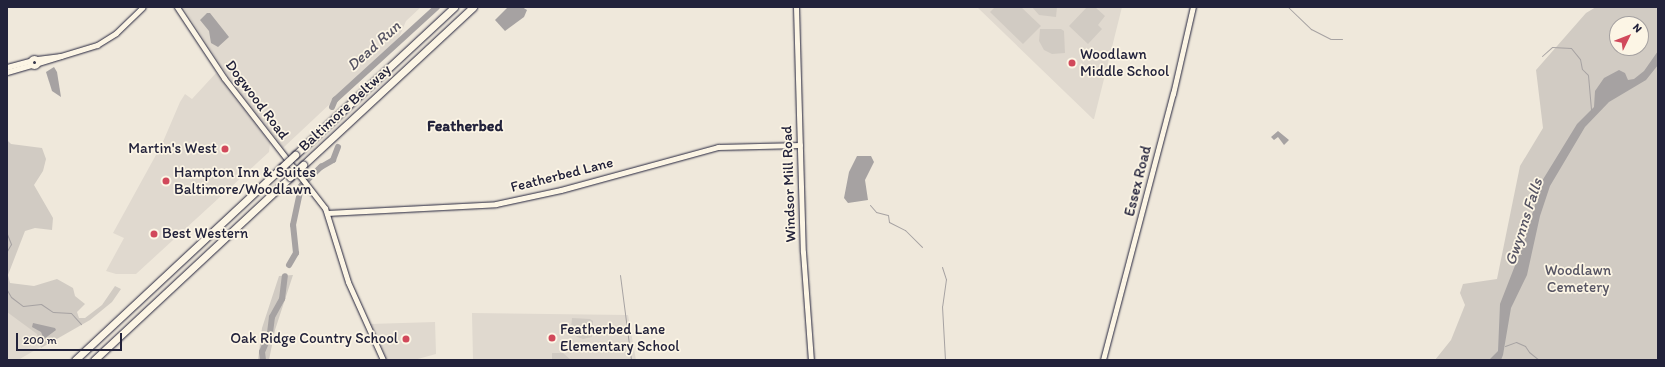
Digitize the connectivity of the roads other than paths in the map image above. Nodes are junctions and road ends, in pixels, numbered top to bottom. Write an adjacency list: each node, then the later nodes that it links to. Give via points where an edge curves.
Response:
1 (143, 7): 7 (main road, via 107,39 85,50 62,56 37,61 32,58)
2 (177, 7): 11 (main road, Dogwood Road, via 224,78)
3 (454, 7): 12 (highway, Baltimore Beltway, bridge)
4 (473, 7): 13 (highway, Baltimore Beltway, bridge)
5 (796, 7): 10 (main road, Windsor Mill Road)
6 (1193, 7): 16 (street, Essex Road, via 1188,36 1114,326)
7 (31, 63): 8 (main road); 9 (main road)
8 (7, 67)
9 (7, 72)
10 (800, 145): 11 (street, Featherbed Lane, via 718,147 561,190 496,204); 15 (main road, Windsor Mill Road, via 803,252)
11 (328, 213): 14 (main road, Dogwood Road, via 348,282)
12 (75, 360)
13 (94, 360)
14 (383, 360)
15 (811, 360)
16 (1103, 360)

